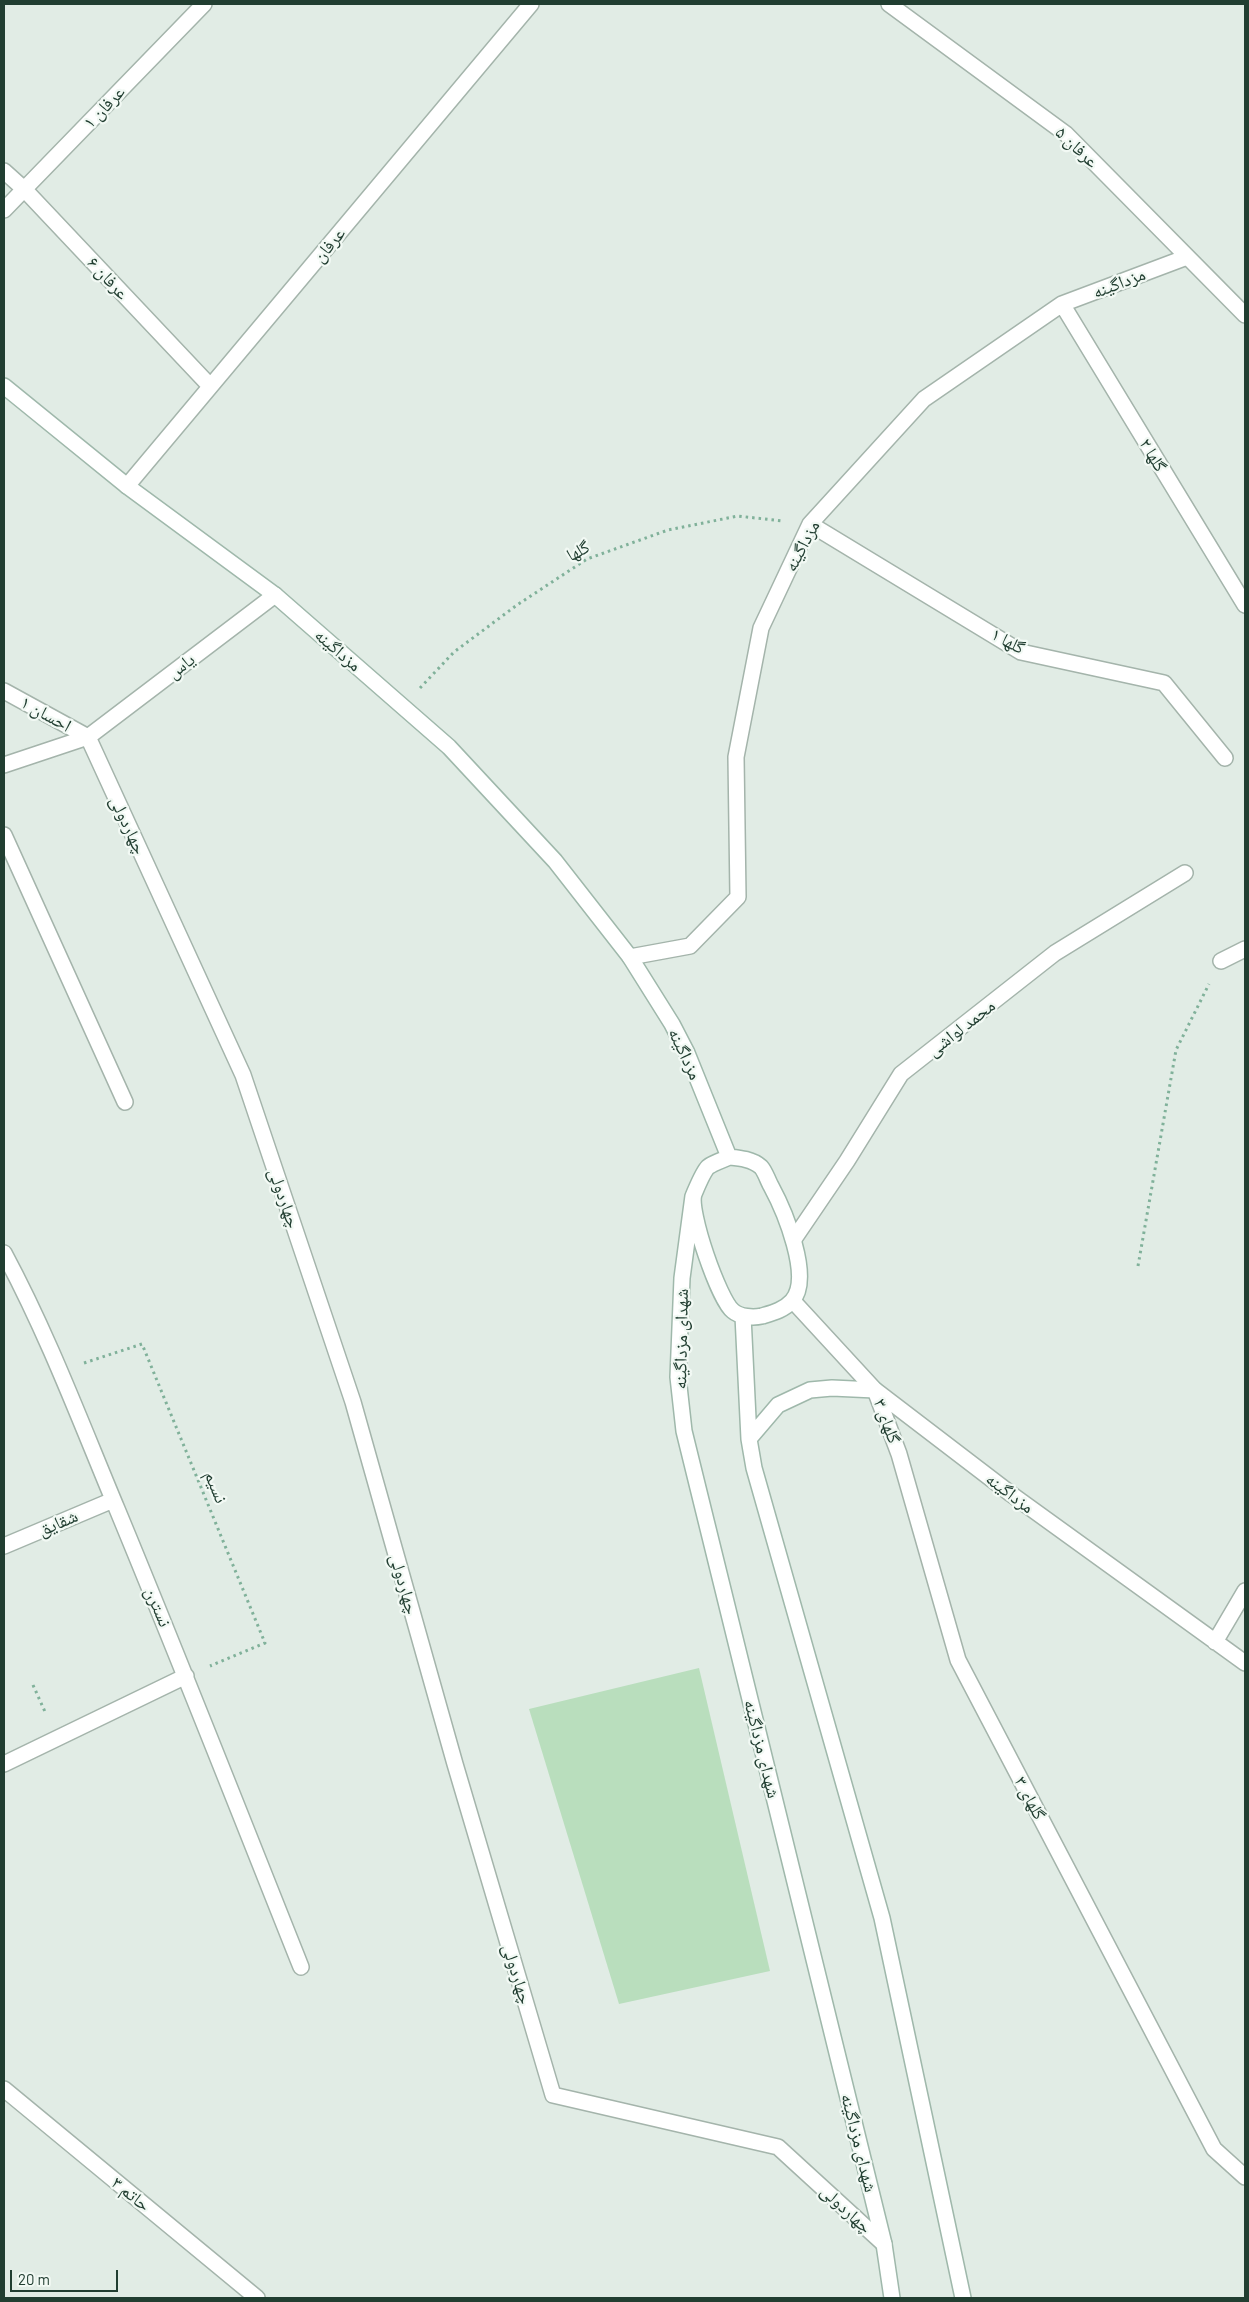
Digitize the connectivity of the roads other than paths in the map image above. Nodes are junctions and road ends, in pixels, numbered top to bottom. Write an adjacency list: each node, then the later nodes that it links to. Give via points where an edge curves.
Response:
1 (204, 4): 5 (street, عرفان ۱)
2 (531, 4): 11 (street, عرفان)
3 (889, 4): 7 (street, عرفان ۵, via 1066,134)
4 (4, 171): 5 (street, عرفان ۶)
5 (24, 189): 6 (street, عرفان ۱); 11 (street, عرفان ۶)
6 (4, 210)
7 (1187, 257): 8 (street, مزداگینه); 9 (street, عرفان ۵)
8 (1062, 304): 13 (street, مزداگینه, via 924,399); 15 (street, گلها ۲)
9 (1245, 315)
10 (4, 386): 12 (street, مزداگینه)
11 (210, 386): 12 (street, عرفان)
12 (127, 486): 14 (street, مزداگینه)
13 (810, 524): 18 (street, گلها ۱, via 1021,652 1164,682); 23 (street, مزداگینه, via 761,628 736,756 738,897 690,946)
14 (275, 595): 17 (street, یاس); 23 (street, مزداگینه, via 449,747 555,861)
15 (1245, 605)
16 (4, 691): 17 (street, احسان ۱)
17 (88, 736): 19 (street, یاس); 44 (street, چهاردولی, via 250,1094 353,1402 452,1755 553,2095 778,2147)
18 (1226, 758)
19 (4, 765)
20 (4, 835): 25 (street)
21 (1185, 873): 28 (street, محمد لواشی, via 1055,953 902,1074)
22 (1245, 949): 24 (street)
23 (630, 957): 26 (street, مزداگینه, via 687,1052)
24 (1221, 961)
25 (125, 1102)
26 (729, 1157): 27 (street, via 708,1168); 28 (street, via 744,1158 761,1167 778,1198)
27 (693, 1196): 31 (street, via 698,1229 712,1274 732,1311); 44 (street, شهدای مزداگینه, via 682,1278 678,1377 684,1431)
28 (794, 1239): 30 (street, via 799,1270 798,1289)
29 (4, 1253): 34 (street, نسترن, via 30,1301)
30 (793, 1301): 31 (street, via 780,1310 759,1317); 32 (street, مزداگینه)
31 (743, 1316): 33 (street)
32 (875, 1390): 33 (street, via 810,1390 778,1405); 37 (street, مزداگینه, via 1011,1494); 43 (street, گلهای ۳, via 899,1454 958,1660 1214,2149)
33 (749, 1439): 47 (street, via 882,1918)
34 (113, 1500): 35 (street, شقایق); 39 (street, نسترن)
35 (4, 1546)
36 (1245, 1591): 37 (street)
37 (1215, 1642): 38 (street, مزداگینه)
38 (1245, 1663)
39 (186, 1676): 40 (street); 41 (street, نسترن)
40 (4, 1764)
41 (301, 1967)
42 (4, 2089): 45 (street, حاتم ۳)
43 (1245, 2177)
44 (884, 2244): 46 (street, شهدای مزداگینه)
45 (257, 2298)
46 (892, 2298)
47 (963, 2298)

